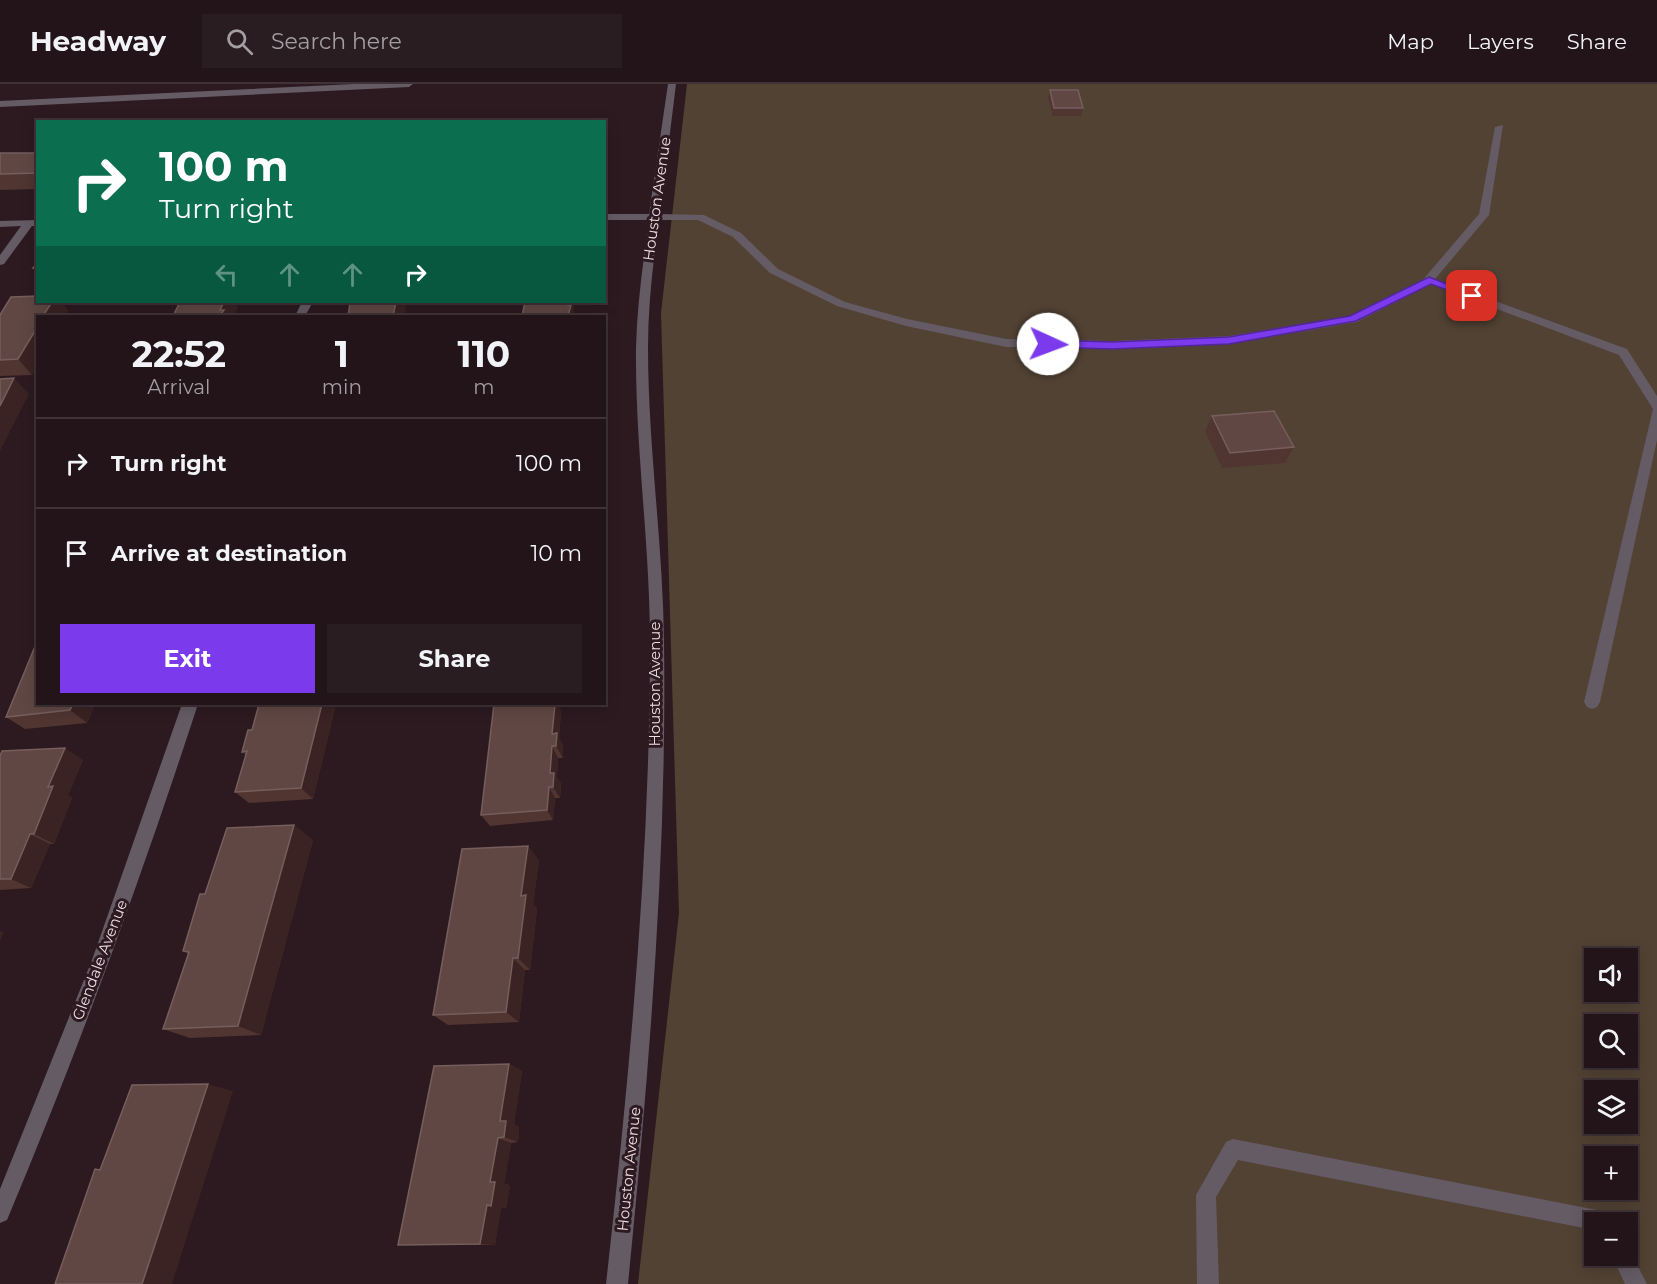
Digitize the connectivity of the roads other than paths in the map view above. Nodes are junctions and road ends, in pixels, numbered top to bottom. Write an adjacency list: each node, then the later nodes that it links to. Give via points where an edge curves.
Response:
1 (409, 84): 3 (street)
2 (672, 84): 5 (street, Houston Avenue)
3 (0, 104)
4 (1500, 127): 10 (street, via 1484,215)
5 (654, 216): 6 (street); 10 (street, via 700,217 737,235 774,271 841,304 1006,343 1112,345 1229,340 1353,319); 18 (street, Houston Avenue, via 644,292 642,350 657,641 653,865 635,1114)
6 (606, 217)
7 (33, 223): 8 (street); 9 (street)
8 (0, 224)
9 (0, 262)
10 (1429, 280): 11 (street, via 1623,352)
11 (1657, 406)
12 (1657, 412): 13 (street)
13 (1592, 702)
14 (190, 705): 15 (street, Glendale Avenue, via 144,846)
15 (0, 1213)
16 (1584, 1218): 19 (street, via 1233,1149 1206,1195)
17 (1627, 1266): 20 (street)
18 (617, 1284)
19 (1208, 1284)
20 (1636, 1284)

